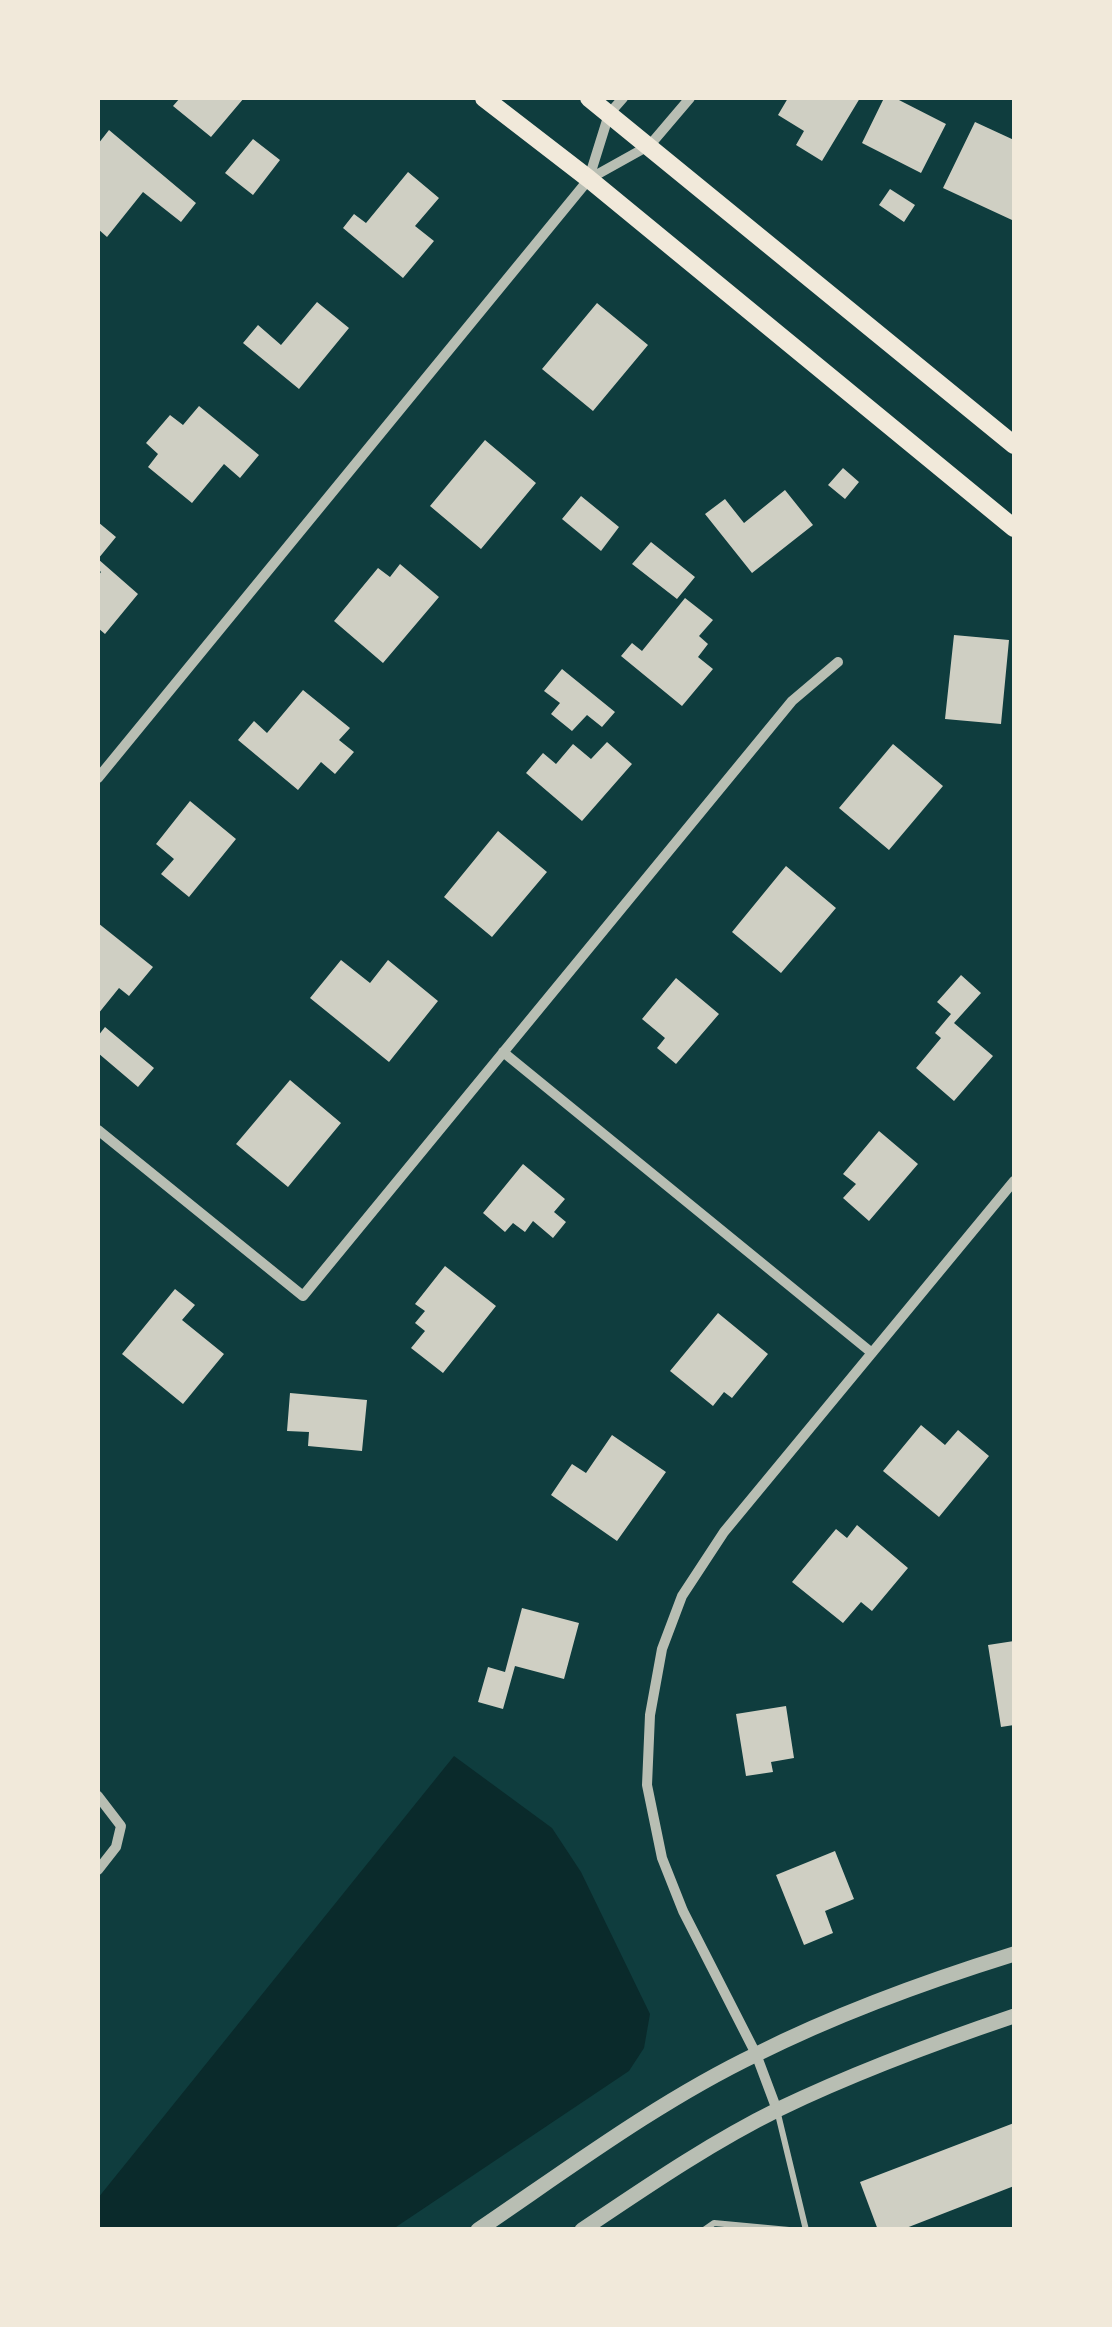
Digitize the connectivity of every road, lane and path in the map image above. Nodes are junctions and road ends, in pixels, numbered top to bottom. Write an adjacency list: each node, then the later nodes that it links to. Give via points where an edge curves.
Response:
1 (484, 98): 7 (main road)
2 (588, 98): 5 (main road)
3 (623, 98): 5 (street)
4 (690, 98): 6 (street)
5 (609, 114): 6 (main road); 7 (street)
6 (650, 145): 7 (street); 8 (main road)
7 (589, 178): 9 (main road); 11 (street)
8 (1014, 445)
9 (1014, 528)
10 (838, 662): 12 (street, via 792,700)
11 (98, 778)
12 (503, 1052): 13 (street, via 303,1296); 15 (street)
13 (98, 1130)
14 (1014, 1181): 15 (street)
15 (872, 1352): 20 (street, via 724,1532 682,1596 662,1649 650,1716 647,1785 662,1858)
16 (98, 1796): 17 (street, via 121,1826 116,1847)
17 (98, 1870)
18 (1014, 1954): 20 (street)
19 (1014, 2016): 21 (street, via 901,2054)
20 (756, 2054): 21 (street); 22 (street)
21 (777, 2110): 23 (street); 26 (lane)
22 (478, 2230)
23 (582, 2230)
24 (704, 2230): 25 (lane, via 714,2223)
25 (789, 2230)
26 (806, 2230)

